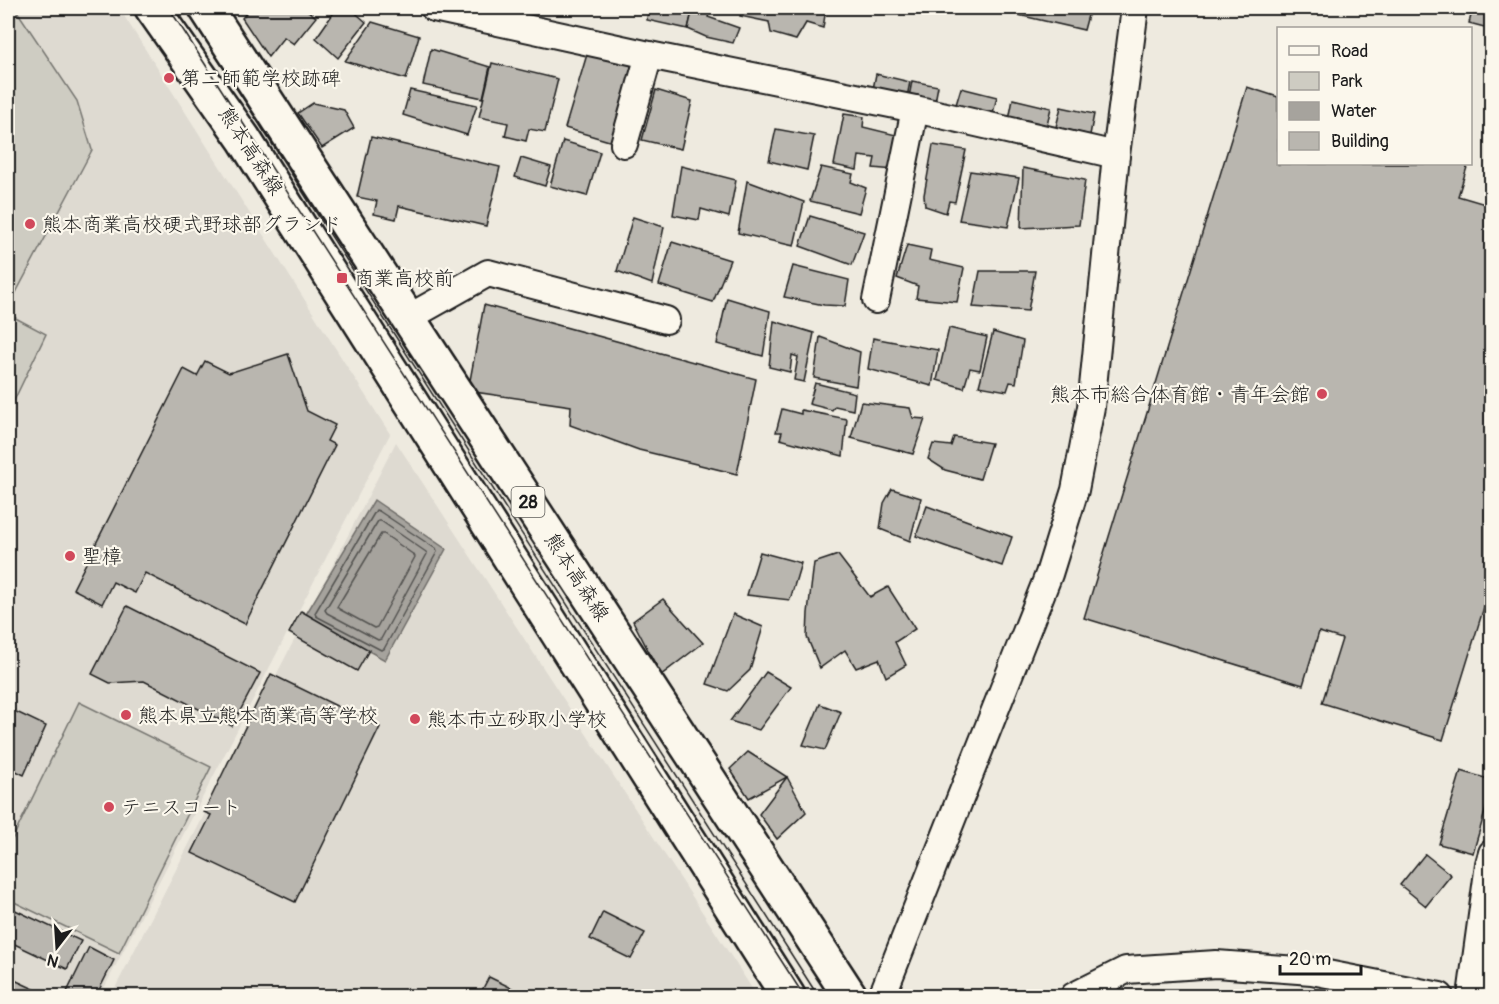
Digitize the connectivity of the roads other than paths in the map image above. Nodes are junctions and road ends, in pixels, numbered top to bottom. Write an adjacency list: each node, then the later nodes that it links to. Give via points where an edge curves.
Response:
1 (152, 8): 13 (main road, 熊本高森線 / 28, via 244,139)
2 (434, 8): 5 (street)
3 (1135, 8): 8 (street)
4 (211, 11): 10 (main road, 熊本高森線 / 28)
5 (649, 55): 6 (street); 7 (street)
6 (915, 109): 8 (street); 9 (street)
7 (624, 144)
8 (1116, 155): 15 (street, via 1091,407 1075,490 1049,574)
9 (876, 300)
10 (408, 318): 11 (street, via 488,273); 14 (main road, 熊本高森線 / 28)
11 (666, 320)
12 (1491, 853): 18 (street)
13 (788, 996)
14 (850, 996)
15 (882, 996)
16 (1074, 996): 17 (street, via 1126,970 1216,964 1312,971)
17 (1440, 996)
18 (1471, 996)

